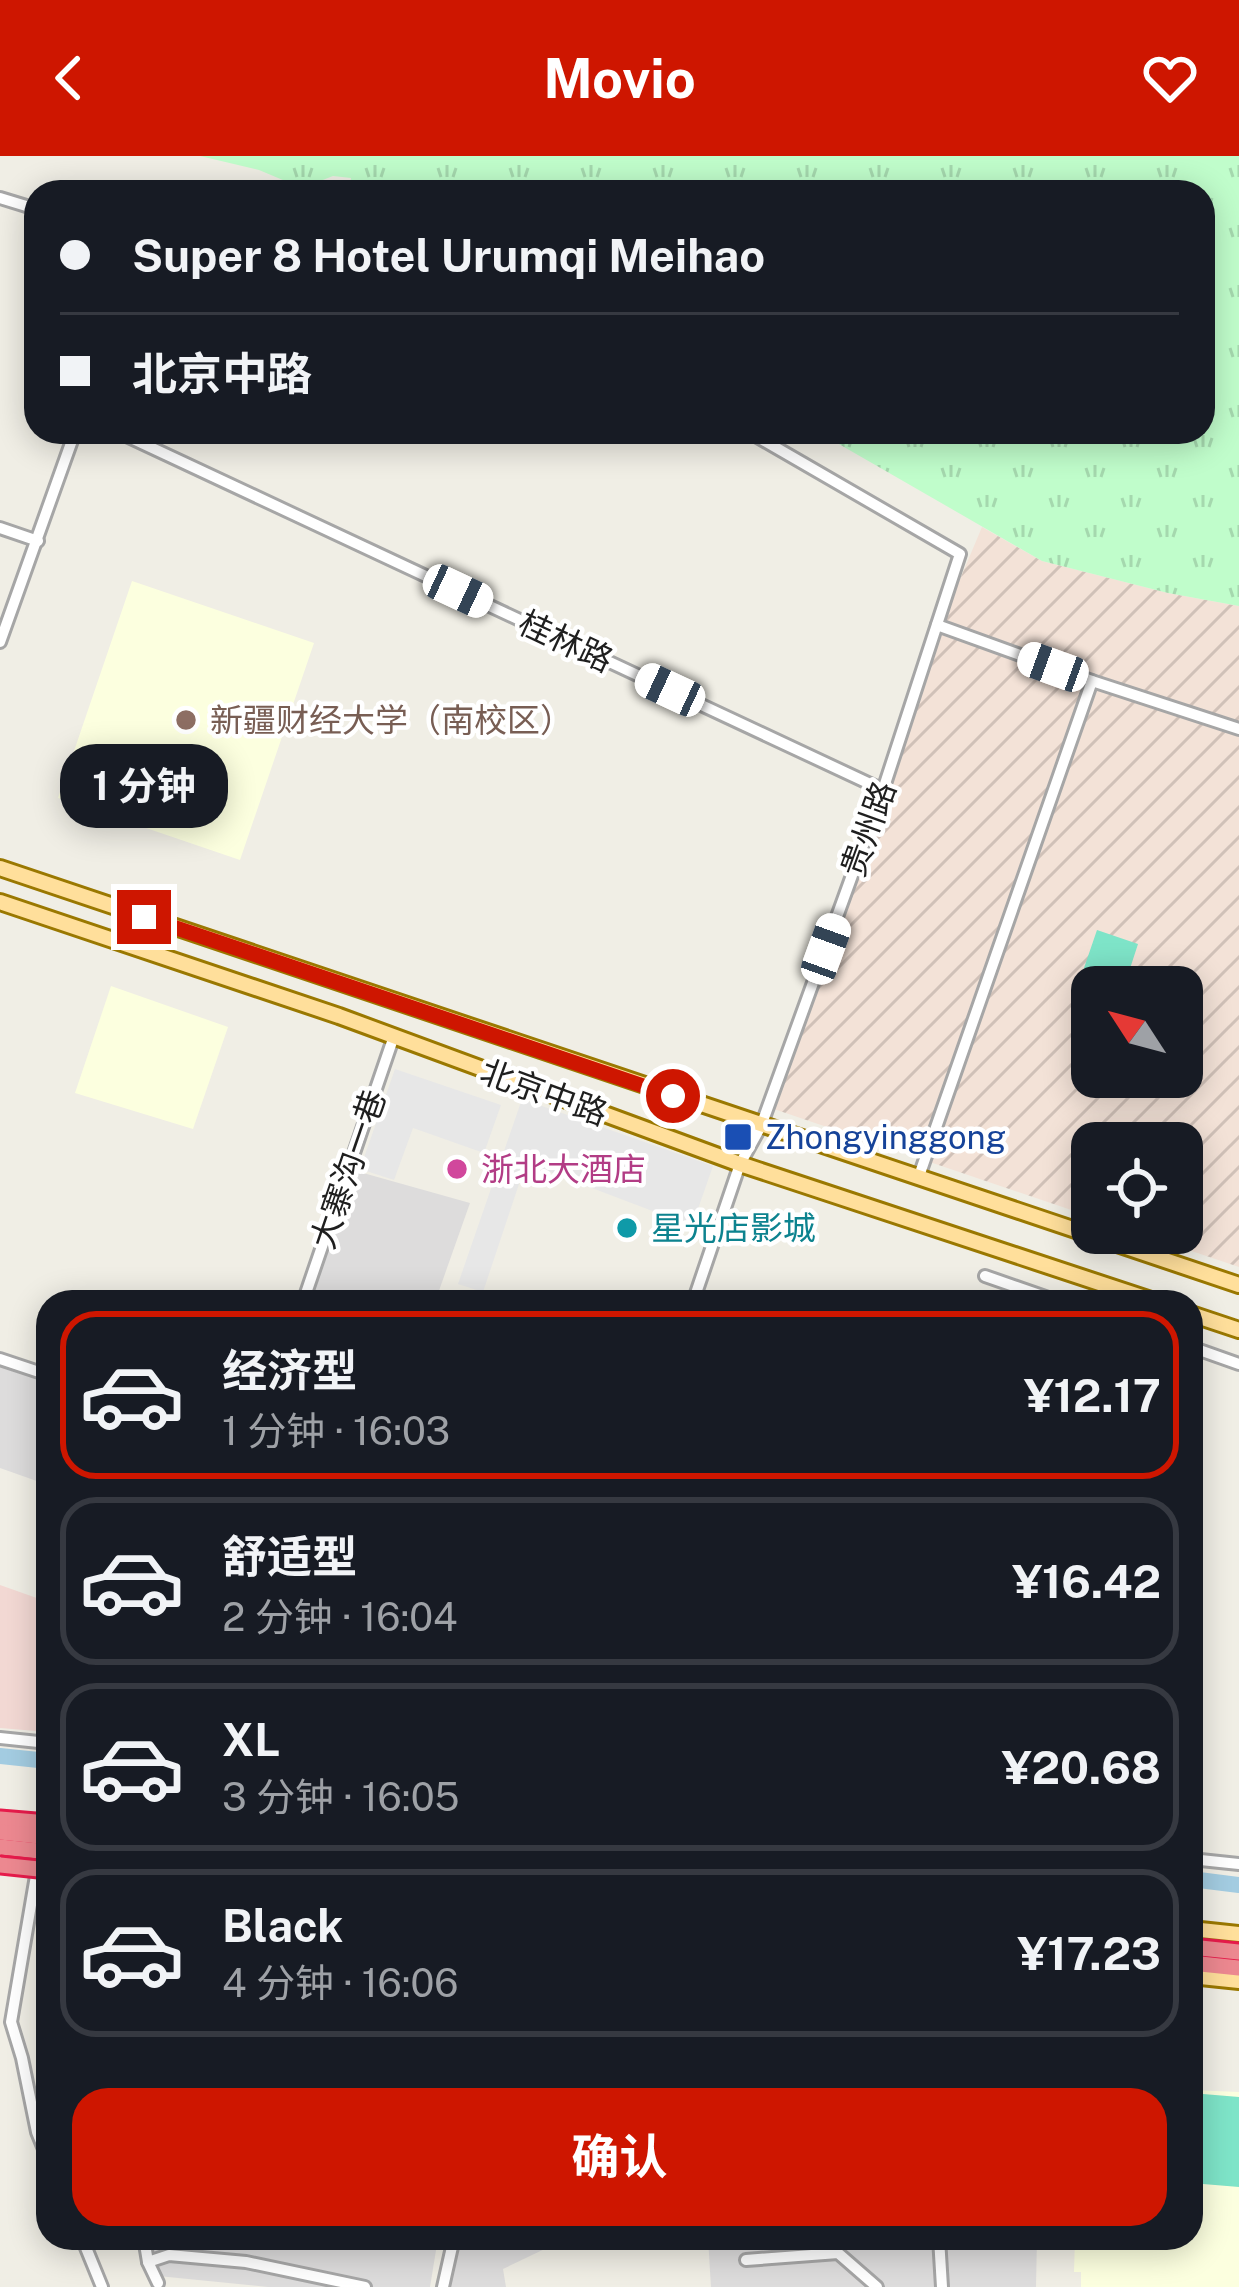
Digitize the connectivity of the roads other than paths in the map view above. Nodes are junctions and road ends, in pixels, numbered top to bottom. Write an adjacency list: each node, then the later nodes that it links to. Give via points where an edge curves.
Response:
1 (71, 444): 5 (street)
2 (144, 444): 10 (street, 桂林路)
3 (770, 444): 6 (street, 贵州路, via 960,554)
4 (0, 528): 5 (street)
5 (38, 541): 7 (street)
6 (938, 625): 8 (street); 10 (street, 贵州路)
7 (0, 642)
8 (1092, 681): 9 (street); 16 (street)
9 (1239, 729)
10 (883, 790): 14 (street, 贵州路)
11 (0, 868): 14 (main road, 北京中路)
12 (0, 902): 13 (main road, 北京中路)
13 (394, 1036): 15 (main road, 北京中路); 19 (street, 大寨沟一巷)
14 (761, 1126): 15 (street, 贵州路); 16 (main road, 北京中路)
15 (740, 1164): 20 (street, 贵州路); 22 (main road, 北京中路)
16 (919, 1176): 18 (main road, 北京中路)
17 (985, 1276): 21 (street)
18 (1239, 1285)
19 (307, 1290)
20 (697, 1290)
21 (1025, 1290)
22 (1120, 1290)
23 (1203, 1318): 24 (main road)
24 (1239, 1330)
25 (1203, 1351): 27 (street)
26 (0, 1359): 28 (street)
27 (1239, 1364)
28 (36, 1371)
29 (0, 1738): 30 (street)
30 (36, 1742)
31 (0, 1817): 32 (highway)
32 (36, 1821)
33 (0, 1832): 34 (highway)
34 (36, 1836)
35 (0, 1847): 36 (highway)
36 (36, 1859)
37 (1203, 1860): 40 (street)
38 (0, 1861): 39 (highway, bridge)
39 (36, 1862)
40 (1239, 1864)
41 (36, 1908): 50 (street, via 11,2022)
42 (1203, 1930): 43 (main road)
43 (1239, 1934)
44 (1203, 1948): 45 (highway)
45 (1239, 1952)
46 (1203, 1964): 47 (highway)
47 (1239, 1968)
48 (1203, 1977): 49 (main road)
49 (1239, 1981)
50 (36, 2127)
51 (87, 2250): 60 (street)
52 (146, 2250): 58 (street)
53 (170, 2250): 56 (street)
54 (451, 2250): 62 (street)
55 (940, 2250): 64 (street)
56 (169, 2255): 58 (street); 61 (street)
57 (746, 2260): 63 (street, via 838,2253)
58 (148, 2262): 59 (street)
59 (158, 2283)
60 (102, 2287)
61 (365, 2287)
62 (442, 2287)
63 (877, 2287)
64 (942, 2287)

